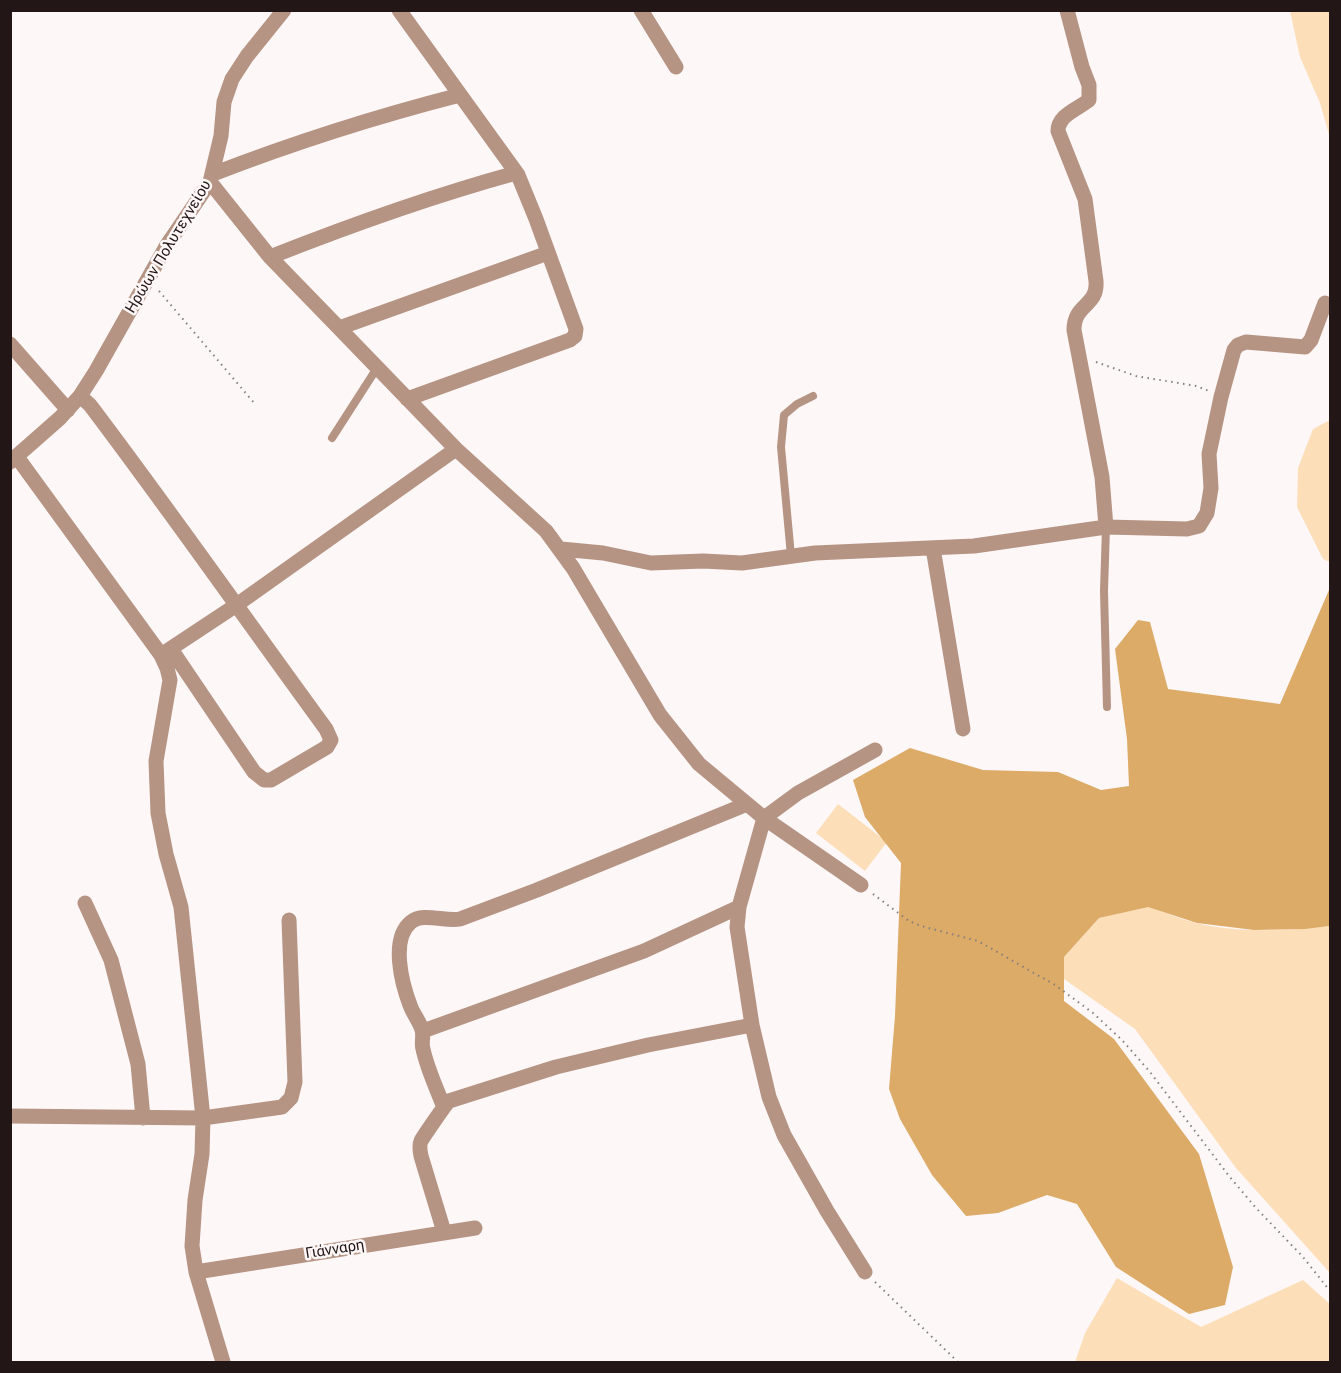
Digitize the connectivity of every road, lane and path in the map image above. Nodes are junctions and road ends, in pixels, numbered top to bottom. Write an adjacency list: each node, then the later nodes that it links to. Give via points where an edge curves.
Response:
1 (284, 10): 8 (street, Ηρώων Πολυτεχνείου, via 232,79 224,102)
2 (399, 10): 6 (street)
3 (642, 10): 5 (street)
4 (1067, 10): 15 (street, via 1089,85 1089,100 1061,118 1058,131 1085,199 1097,289 1074,320)
5 (676, 68)
6 (460, 95): 7 (street); 8 (street, via 277,151)
7 (516, 172): 9 (street); 10 (street, via 345,227)
8 (211, 178): 10 (street); 11 (street, Ηρώων Πολυτεχνείου)
9 (548, 254): 13 (street); 20 (street, via 576,329 575,336)
10 (270, 256): 13 (street)
11 (149, 280): 17 (street, Ηρώων Πολυτεχνείου); 21 (path)
12 (1325, 303): 19 (street, via 1305,347 1246,342 1238,345)
13 (339, 328): 16 (street)
14 (10, 344): 22 (street)
15 (1079, 357): 19 (path, via 1136,376 1196,386); 26 (street, via 1102,477)
16 (377, 368): 20 (street); 23 (lane)
17 (80, 396): 22 (street, Ηρώων Πολυτεχνείου); 30 (street, via 160,497)
18 (813, 396): 29 (lane, via 784,415 781,447)
19 (1221, 397): 26 (street, via 1209,454 1211,488 1207,513 1198,526)
20 (407, 399): 24 (street)
21 (255, 404)
22 (68, 410): 25 (street, Ηρώων Πολυτεχνείου)
23 (332, 438)
24 (456, 449): 28 (street); 30 (street)
25 (14, 460): 31 (street)
26 (1106, 527): 27 (street); 32 (lane)
27 (933, 548): 29 (street); 33 (street)
28 (561, 549): 29 (street, via 651,563 742,563); 35 (street, via 660,714 699,764)
29 (791, 556)
30 (235, 606): 31 (street); 31 (street, via 326,729 331,740 327,747 271,780 264,780 254,772)
31 (166, 652): 46 (street, via 170,680 156,761 158,813 181,907)
32 (1107, 707)
33 (963, 729)
34 (875, 750): 36 (street, via 798,793)
35 (747, 804): 36 (street); 42 (street, via 460,919 412,920 405,928 400,946 399,968)
36 (764, 818): 37 (street); 39 (street)
37 (861, 885): 51 (path, via 909,921 978,941 1055,985 1094,1013 1150,1072 1256,1209)
38 (86, 903): 45 (street, via 111,960 138,1064)
39 (739, 907): 41 (street, via 737,927); 42 (street, via 644,951)
40 (289, 920): 46 (street, via 295,1082 291,1098 282,1107)
41 (752, 1025): 43 (street, via 556,1067); 50 (street, via 769,1097 784,1135)
42 (423, 1031): 43 (street, via 422,1047)
43 (443, 1105): 48 (street, via 420,1147)
44 (10, 1116): 45 (street)
45 (143, 1118): 46 (street)
46 (203, 1118): 49 (street, via 192,1246)
47 (475, 1228): 48 (street, Γιάνναρη)
48 (444, 1233): 49 (street, Γιάνναρη)
49 (196, 1272): 52 (street)
50 (865, 1272): 53 (path)
51 (1330, 1291)
52 (223, 1362)
53 (958, 1362)

